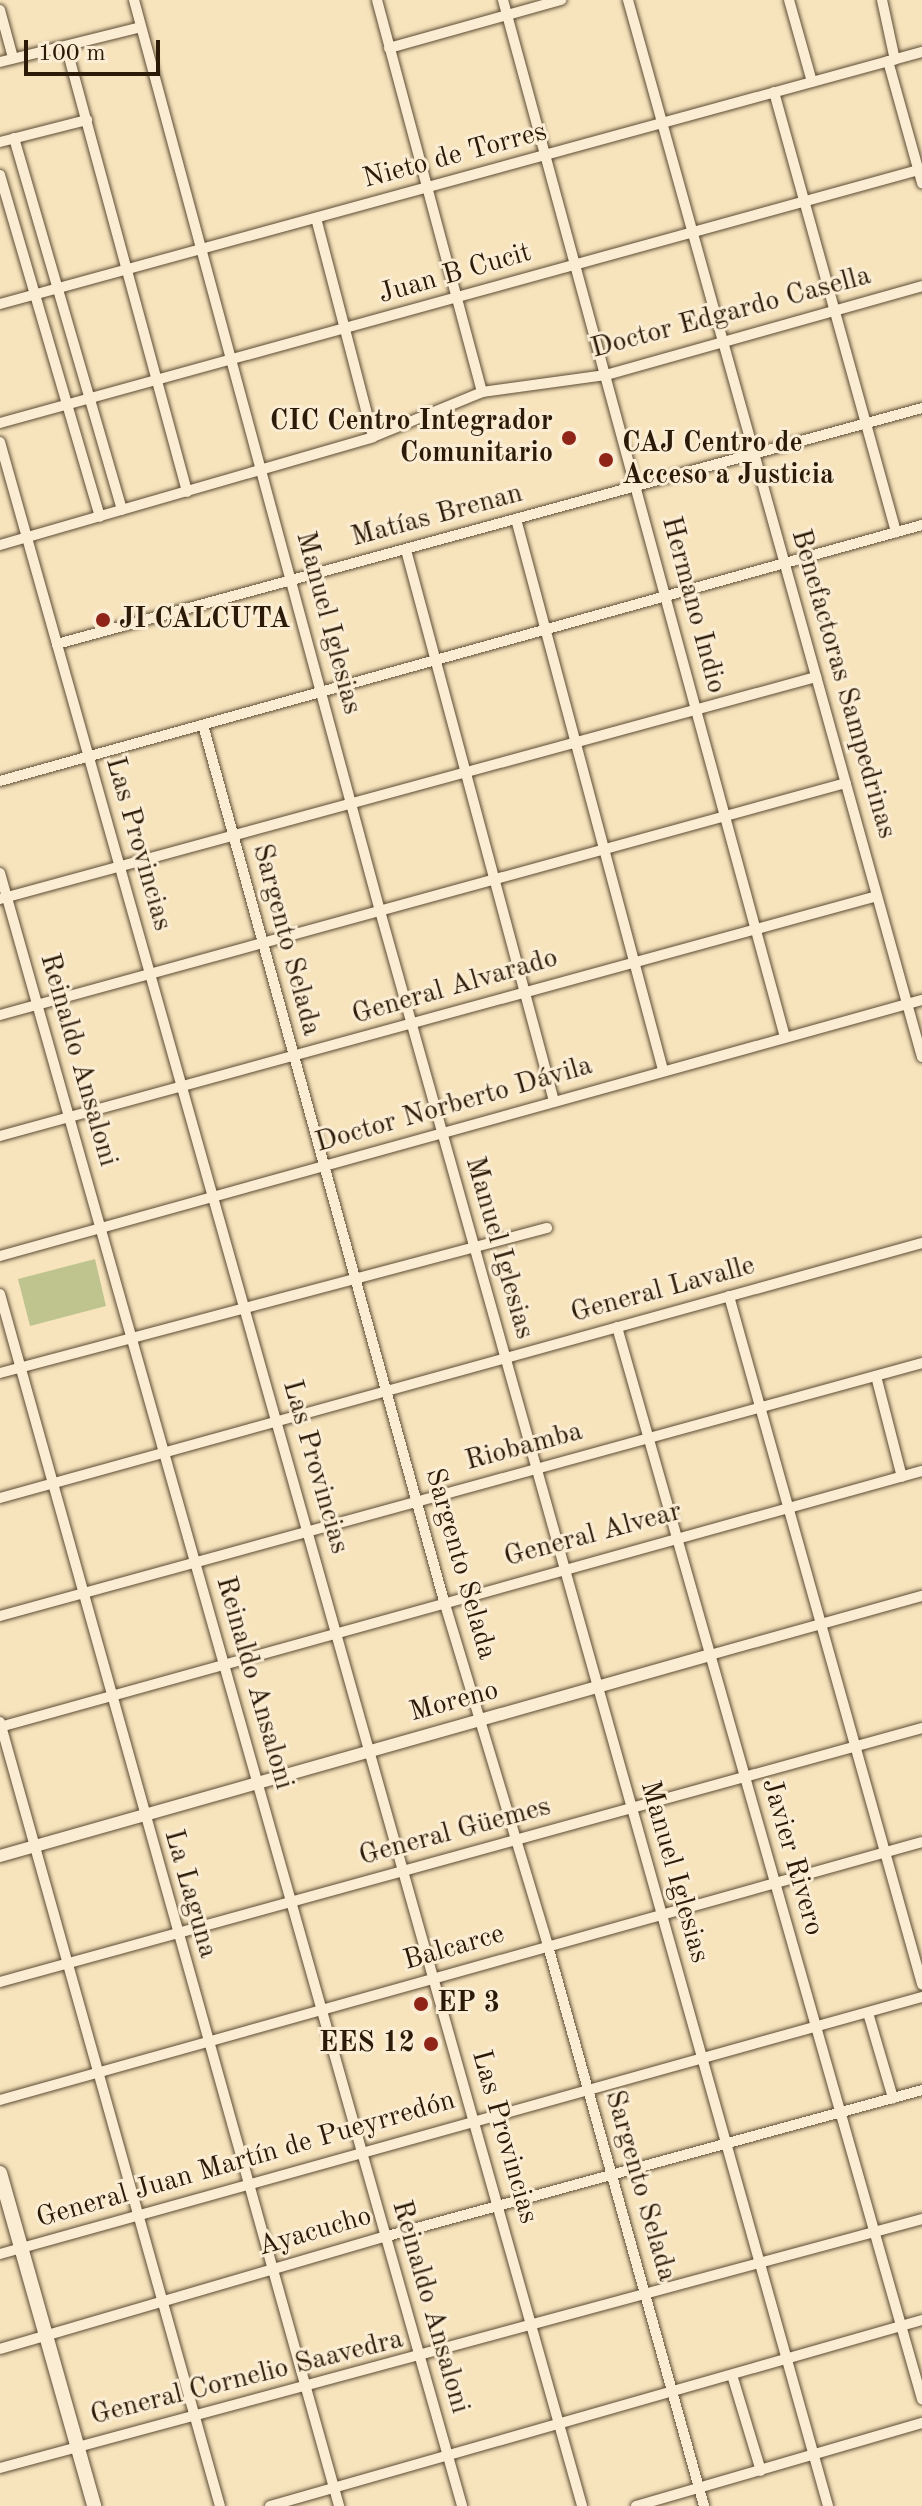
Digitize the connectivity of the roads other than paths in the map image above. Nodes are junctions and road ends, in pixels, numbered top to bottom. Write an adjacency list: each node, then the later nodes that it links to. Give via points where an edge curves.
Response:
1 (134, 0): 10 (street, Manuel Iglesias)
2 (377, 0): 12 (street)
3 (503, 0): 9 (street, Hermano Indio)
4 (561, 0): 9 (street)
5 (628, 0): 19 (street, Benefactoras Sampedrinas)
6 (789, 0): 17 (street)
7 (882, 0): 15 (street)
8 (0, 10): 14 (street)
9 (507, 16): 12 (street); 23 (street, Hermano Indio)
10 (141, 27): 11 (street); 31 (street, Manuel Iglesias)
11 (66, 46): 14 (street); 20 (street)
12 (389, 48): 27 (street)
13 (922, 52): 15 (street, Nieto de Torres)
14 (13, 58): 16 (street)
15 (892, 60): 17 (street, Nieto de Torres); 24 (street)
16 (0, 62)
17 (812, 82): 18 (street, Nieto de Torres)
18 (774, 92): 19 (street, Nieto de Torres); 28 (street)
19 (662, 119): 23 (street, Nieto de Torres); 30 (street, Benefactoras Sampedrinas)
20 (87, 120): 21 (street); 33 (street)
21 (14, 138): 22 (street); 35 (street)
22 (0, 142)
23 (546, 156): 27 (street, Nieto de Torres); 32 (street, Hermano Indio)
24 (920, 170): 26 (street); 28 (street, Juan B Cucit)
25 (0, 175): 36 (street)
26 (922, 183)
27 (426, 190): 29 (street, Nieto de Torres); 37 (street)
28 (804, 202): 30 (street, Juan B Cucit); 39 (street)
29 (316, 218): 31 (street, Nieto de Torres); 40 (street)
30 (694, 233): 32 (street, Juan B Cucit); 41 (street, Benefactoras Sampedrinas)
31 (204, 250): 33 (street, Nieto de Torres); 42 (street, Manuel Iglesias)
32 (575, 265): 37 (street, Juan B Cucit); 43 (street, Hermano Indio)
33 (126, 269): 35 (street, Nieto de Torres); 44 (street)
34 (922, 286): 39 (street, Doctor Edgardo Casella)
35 (56, 289): 36 (street, Nieto de Torres); 46 (street)
36 (37, 295): 38 (street, Nieto de Torres); 47 (street)
37 (455, 298): 40 (street, Juan B Cucit); 45 (street)
38 (0, 304)
39 (835, 311): 41 (street, Doctor Edgardo Casella); 50 (street)
40 (346, 329): 42 (street, Juan B Cucit); 51 (street)
41 (723, 342): 43 (street, Doctor Edgardo Casella); 53 (street, Benefactoras Sampedrinas)
42 (234, 359): 44 (street, Juan B Cucit); 54 (street, Manuel Iglesias)
43 (606, 375): 45 (street, Doctor Edgardo Casella); 55 (street, Hermano Indio)
44 (155, 381): 46 (street, Juan B Cucit); 56 (street)
45 (482, 392): 51 (street, Doctor Edgardo Casella)
46 (90, 399): 47 (street, Juan B Cucit); 57 (street)
47 (69, 404): 49 (street, Juan B Cucit); 58 (street)
48 (922, 408): 50 (street, Matías Brenan)
49 (0, 423)
50 (866, 423): 53 (street, Matías Brenan); 61 (street)
51 (373, 437): 54 (street, Doctor Edgardo Casella)
52 (0, 442): 62 (street, Las Provincias)
53 (754, 454): 55 (street, Matías Brenan); 65 (street, Benefactoras Sampedrinas)
54 (265, 470): 56 (street, Doctor Edgardo Casella); 66 (street, Manuel Iglesias)
55 (636, 487): 59 (street, Matías Brenan); 67 (street, Hermano Indio)
56 (187, 492): 57 (street, Doctor Edgardo Casella)
57 (122, 510): 58 (street, Doctor Edgardo Casella)
58 (100, 517): 62 (street, Doctor Edgardo Casella)
59 (516, 519): 64 (street, Matías Brenan); 68 (street)
60 (922, 525): 61 (street)
61 (896, 532): 65 (street)
62 (27, 537): 63 (street, Doctor Edgardo Casella); 69 (street, Las Provincias)
63 (0, 545)
64 (406, 550): 66 (street, Matías Brenan); 70 (street)
65 (785, 563): 67 (street); 71 (street, Benefactoras Sampedrinas)
66 (291, 580): 69 (street, Matías Brenan); 72 (street, Manuel Iglesias)
67 (666, 596): 68 (street); 73 (street, Hermano Indio)
68 (546, 629): 70 (street); 75 (street)
69 (57, 644): 76 (street, Las Provincias)
70 (435, 660): 72 (street); 77 (street)
71 (816, 677): 73 (street); 79 (street, Benefactoras Sampedrinas)
72 (321, 692): 74 (street); 80 (street, Manuel Iglesias)
73 (696, 709): 75 (street); 81 (street, Hermano Indio)
74 (203, 725): 76 (street); 82 (street, Sargento Selada)
75 (575, 740): 77 (street); 83 (street)
76 (89, 756): 78 (street); 84 (street, Las Provincias)
77 (465, 771): 80 (street); 86 (street)
78 (0, 781)
79 (846, 783): 81 (street); 87 (street, Benefactoras Sampedrinas)
80 (351, 804): 82 (street); 89 (street, Manuel Iglesias)
81 (726, 817): 83 (street); 90 (street, Hermano Indio)
82 (234, 835): 84 (street); 91 (street, Sargento Selada)
83 (604, 851): 86 (street); 92 (street)
84 (120, 865): 88 (street); 93 (street, Las Provincias)
85 (0, 873): 88 (street, Reinaldo Ansaloni)
86 (495, 881): 89 (street); 94 (street)
87 (877, 896): 90 (street, General Alvarado); 96 (street, Benefactoras Sampedrinas)
88 (3, 898): 97 (street, Reinaldo Ansaloni)
89 (380, 911): 91 (street); 99 (street, Manuel Iglesias)
90 (757, 929): 92 (street, General Alvarado); 100 (street, Hermano Indio)
91 (259, 942): 93 (street); 101 (street, Sargento Selada)
92 (634, 962): 94 (street, General Alvarado); 103 (street)
93 (149, 973): 97 (street); 104 (street, Las Provincias)
94 (525, 992): 99 (street, General Alvarado); 105 (street)
95 (922, 1000): 96 (street, Doctor Norberto Dávila)
96 (907, 1004): 100 (street, Doctor Norberto Dávila); 102 (street, Benefactoras Sampedrinas)
97 (38, 1005): 98 (street); 106 (street, Reinaldo Ansaloni)
98 (0, 1015)
99 (413, 1023): 101 (street, General Alvarado); 107 (street, Manuel Iglesias)
100 (785, 1037): 103 (street, Doctor Norberto Dávila)
101 (292, 1057): 104 (street, General Alvarado); 109 (street, Sargento Selada)
102 (922, 1057)
103 (663, 1070): 105 (street, Doctor Norberto Dávila)
104 (183, 1088): 106 (street, General Alvarado); 110 (street, Las Provincias)
105 (554, 1101): 107 (street, Doctor Norberto Dávila)
106 (69, 1118): 108 (street, General Alvarado); 112 (street, Reinaldo Ansaloni)
107 (442, 1134): 109 (street, Doctor Norberto Dávila); 114 (street, Manuel Iglesias)
108 (0, 1136)
109 (323, 1168): 110 (street, Doctor Norberto Dávila); 116 (street, Sargento Selada)
110 (214, 1198): 112 (street, Doctor Norberto Dávila); 119 (street, Las Provincias)
111 (547, 1228): 114 (street)
112 (101, 1231): 115 (street, Doctor Norberto Dávila); 121 (street, Reinaldo Ansaloni)
113 (922, 1243): 118 (street, General Lavalle)
114 (474, 1248): 116 (street); 122 (street, Manuel Iglesias)
115 (0, 1256)
116 (354, 1281): 119 (street); 127 (street, Sargento Selada)
117 (0, 1294): 124 (street, La Laguna)
118 (729, 1296): 120 (street, General Lavalle); 128 (street)
119 (246, 1312): 121 (street); 129 (street, Las Provincias)
120 (617, 1327): 122 (street, General Lavalle); 130 (street, Javier Rivero)
121 (132, 1341): 124 (street); 131 (street, Reinaldo Ansaloni)
122 (505, 1358): 127 (street, General Lavalle); 132 (street, Manuel Iglesias)
123 (922, 1363): 126 (street, Riobamba)
124 (20, 1366): 125 (street); 135 (street, La Laguna)
125 (0, 1373)
126 (876, 1376): 128 (street, Riobamba); 134 (street)
127 (385, 1391): 129 (street, General Lavalle); 137 (street, Sargento Selada)
128 (760, 1407): 130 (street, Riobamba); 138 (street)
129 (277, 1421): 131 (street, General Lavalle); 139 (street, Las Provincias)
130 (648, 1438): 132 (street, Riobamba); 140 (street, Javier Rivero)
131 (164, 1452): 135 (street, General Lavalle); 141 (street, Reinaldo Ansaloni)
132 (536, 1468): 137 (street, Riobamba); 142 (street, Manuel Iglesias)
133 (922, 1471): 134 (street, General Alvear)
134 (902, 1477): 138 (street, General Alvear)
135 (49, 1484): 136 (street, General Lavalle); 143 (street, La Laguna)
136 (0, 1498)
137 (416, 1501): 139 (street, Riobamba); 145 (street, Sargento Selada)
138 (787, 1508): 140 (street, General Alvear); 147 (street)
139 (308, 1530): 141 (street, Riobamba); 148 (street, Las Provincias)
140 (677, 1537): 142 (street, General Alvear); 149 (street, Javier Rivero)
141 (195, 1562): 143 (street, Riobamba); 150 (street, Reinaldo Ansaloni)
142 (564, 1568): 145 (street, General Alvear); 151 (street, Manuel Iglesias)
143 (80, 1593): 146 (street, Riobamba); 152 (street, La Laguna)
144 (922, 1596): 147 (street, Moreno)
145 (444, 1601): 148 (street, General Alvear); 153 (street, Sargento Selada)
146 (0, 1616)
147 (820, 1624): 149 (street, Moreno); 156 (street)
148 (338, 1635): 150 (street, General Alvear); 157 (street, Las Provincias)
149 (710, 1655): 151 (street, Moreno); 158 (street, Javier Rivero)
150 (224, 1666): 152 (street, General Alvear); 159 (street, Reinaldo Ansaloni)
151 (597, 1686): 153 (street, Moreno); 160 (street, Manuel Iglesias)
152 (110, 1698): 154 (street, General Alvear); 161 (street, La Laguna)
153 (481, 1720): 157 (street, Moreno); 162 (street, Sargento Selada)
154 (0, 1725): 164 (street)
155 (922, 1728): 156 (street, General Güemes)
156 (854, 1747): 158 (street, General Güemes); 165 (street)
157 (370, 1749): 159 (street, Moreno); 167 (street, Las Provincias)
158 (745, 1778): 160 (street, General Güemes); 168 (street, Javier Rivero)
159 (257, 1781): 161 (street, Moreno); 169 (street, Reinaldo Ansaloni)
160 (632, 1809): 162 (street, General Güemes); 170 (street, Manuel Iglesias)
161 (143, 1816): 164 (street, Moreno); 171 (street, La Laguna)
162 (517, 1840): 167 (street, General Güemes); 172 (street, Sargento Selada)
163 (922, 1842): 165 (street, Balcarce)
164 (37, 1845): 166 (street, Moreno); 173 (street)
165 (883, 1852): 168 (street, Balcarce); 176 (street)
166 (0, 1856)
167 (405, 1871): 169 (street, General Güemes); 174 (street, Las Provincias)
168 (774, 1883): 170 (street, Balcarce); 180 (street, Javier Rivero)
169 (291, 1902): 171 (street, General Güemes); 178 (street, Reinaldo Ansaloni)
170 (662, 1915): 172 (street, Balcarce); 182 (street, Manuel Iglesias)
171 (177, 1934): 173 (street, General Güemes); 181 (street, La Laguna)
172 (548, 1946): 174 (street, Balcarce); 185 (street, Sargento Selada)
173 (69, 1962): 175 (street, General Güemes); 183 (street)
174 (435, 1978): 178 (street, Balcarce); 189 (street, Las Provincias)
175 (0, 1982)
176 (922, 1984)
177 (922, 1997): 179 (street, General Juan Martín de Pueyrredón)
178 (322, 2010): 181 (street, Balcarce); 191 (street, Reinaldo Ansaloni)
179 (868, 2013): 180 (street, General Juan Martín de Pueyrredón); 186 (street)
180 (816, 2029): 182 (street, General Juan Martín de Pueyrredón); 188 (street, Javier Rivero)
181 (207, 2043): 183 (street, Balcarce); 194 (street, La Laguna)
182 (702, 2060): 185 (street, General Juan Martín de Pueyrredón); 190 (street, Manuel Iglesias)
183 (99, 2070): 187 (street, Balcarce); 196 (street)
184 (922, 2090): 186 (street, Ayacucho)
185 (588, 2091): 189 (street, General Juan Martín de Pueyrredón); 193 (street, Sargento Selada)
186 (893, 2098): 188 (street, Ayacucho)
187 (0, 2100)
188 (840, 2113): 190 (street, Ayacucho); 198 (street, Javier Rivero)
189 (473, 2121): 191 (street, General Juan Martín de Pueyrredón); 195 (street, Las Provincias)
190 (726, 2146): 193 (street, Ayacucho); 202 (street, Manuel Iglesias)
191 (363, 2155): 194 (street, General Juan Martín de Pueyrredón); 199 (street, Reinaldo Ansaloni)
192 (0, 2173): 200 (main road)
193 (611, 2177): 195 (street, Ayacucho); 204 (street, Sargento Selada)
194 (249, 2184): 196 (street, General Juan Martín de Pueyrredón); 203 (street, La Laguna)
195 (498, 2207): 199 (street, Ayacucho); 208 (street, Las Provincias)
196 (140, 2215): 200 (street, General Juan Martín de Pueyrredón); 205 (street)
197 (922, 2219): 198 (street, General Cornelio Saavedra)
198 (873, 2233): 202 (street, General Cornelio Saavedra); 207 (street, Javier Rivero)
199 (384, 2237): 203 (street, Ayacucho); 211 (street, Reinaldo Ansaloni)
200 (22, 2248): 201 (street, General Juan Martín de Pueyrredón); 209 (main road)
201 (0, 2254)
202 (760, 2264): 204 (street, General Cornelio Saavedra); 212 (street, Manuel Iglesias)
203 (272, 2269): 205 (street, Ayacucho); 214 (street, La Laguna)
204 (646, 2294): 208 (street, General Cornelio Saavedra); 215 (street, Sargento Selada)
205 (164, 2300): 209 (street, Ayacucho); 217 (street)
206 (922, 2320): 207 (street)
207 (900, 2326): 212 (street); 216 (street, Javier Rivero)
208 (531, 2327): 211 (street, General Cornelio Saavedra); 218 (street, Las Provincias)
209 (46, 2335): 210 (street, Ayacucho); 220 (main road)
210 (0, 2349)
211 (420, 2358): 214 (street, General Cornelio Saavedra); 222 (street, Reinaldo Ansaloni)
212 (787, 2358): 213 (street); 221 (street, Manuel Iglesias)
213 (732, 2375): 215 (street); 224 (street)
214 (305, 2389): 217 (street, General Cornelio Saavedra); 225 (street, La Laguna)
215 (672, 2392): 218 (street); 226 (street, Sargento Selada)
216 (922, 2399)
217 (194, 2416): 220 (street, General Cornelio Saavedra); 228 (street)
218 (557, 2422): 222 (street); 232 (street, Las Provincias)
219 (922, 2423): 221 (street)
220 (77, 2447): 223 (street, General Cornelio Saavedra); 227 (main road)
221 (813, 2456): 224 (street); 235 (street, Manuel Iglesias)
222 (448, 2457): 225 (street); 231 (street, Reinaldo Ansaloni)
223 (0, 2468)
224 (761, 2471): 226 (street)
225 (334, 2488): 229 (street); 230 (street, La Laguna)
226 (699, 2488): 233 (street); 234 (street, Sargento Selada)
227 (94, 2506)
228 (220, 2506)
229 (270, 2506)
230 (339, 2506)
231 (462, 2506)
232 (582, 2506)
233 (636, 2506)
234 (704, 2506)
235 (828, 2506)

